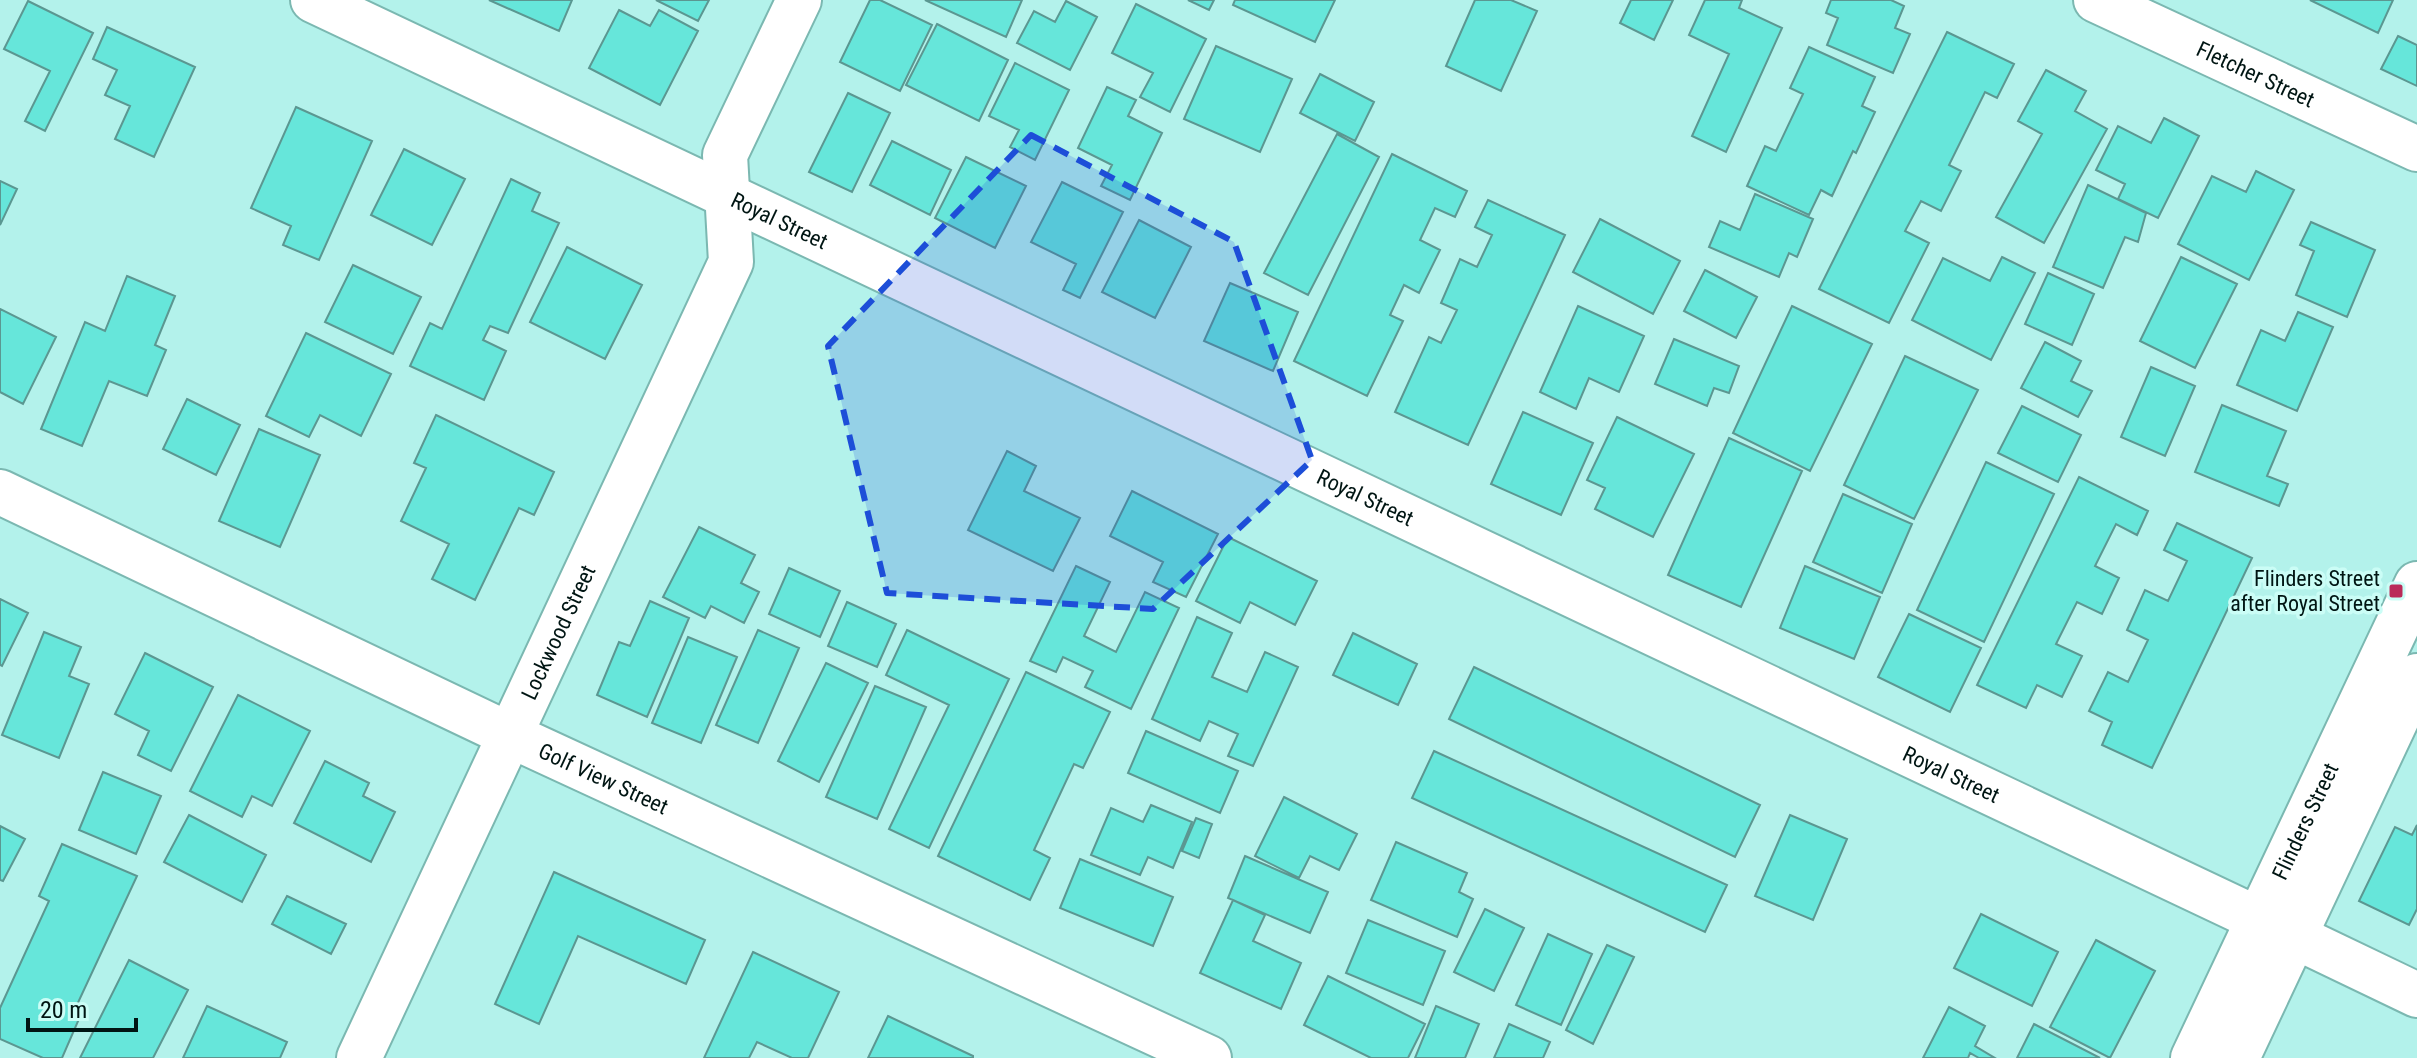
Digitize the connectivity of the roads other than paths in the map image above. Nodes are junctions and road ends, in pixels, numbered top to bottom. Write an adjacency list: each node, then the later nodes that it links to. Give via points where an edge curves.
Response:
1 (313, 0): 5 (main road, Royal Street)
2 (799, 0): 5 (main road, Lockwood Street, via 725,155)
3 (2096, 0): 4 (main road, Fletcher Street)
4 (2417, 149)
5 (729, 199): 9 (main road, Lockwood Street, via 731,262); 10 (main road, Royal Street)
6 (0, 492): 9 (main road, Golf View Street)
7 (2417, 584): 10 (main road, Flinders Street)
8 (2417, 676): 10 (main road, Flinders Street)
9 (512, 736): 12 (main road, Lockwood Street); 13 (main road, Golf View Street)
10 (2277, 928): 11 (main road, Royal Street); 14 (main road, Flinders Street); 15 (main road, Flinders Street)
11 (2417, 995)
12 (359, 1058)
13 (1209, 1058)
14 (2193, 1058)
15 (2237, 1058)

